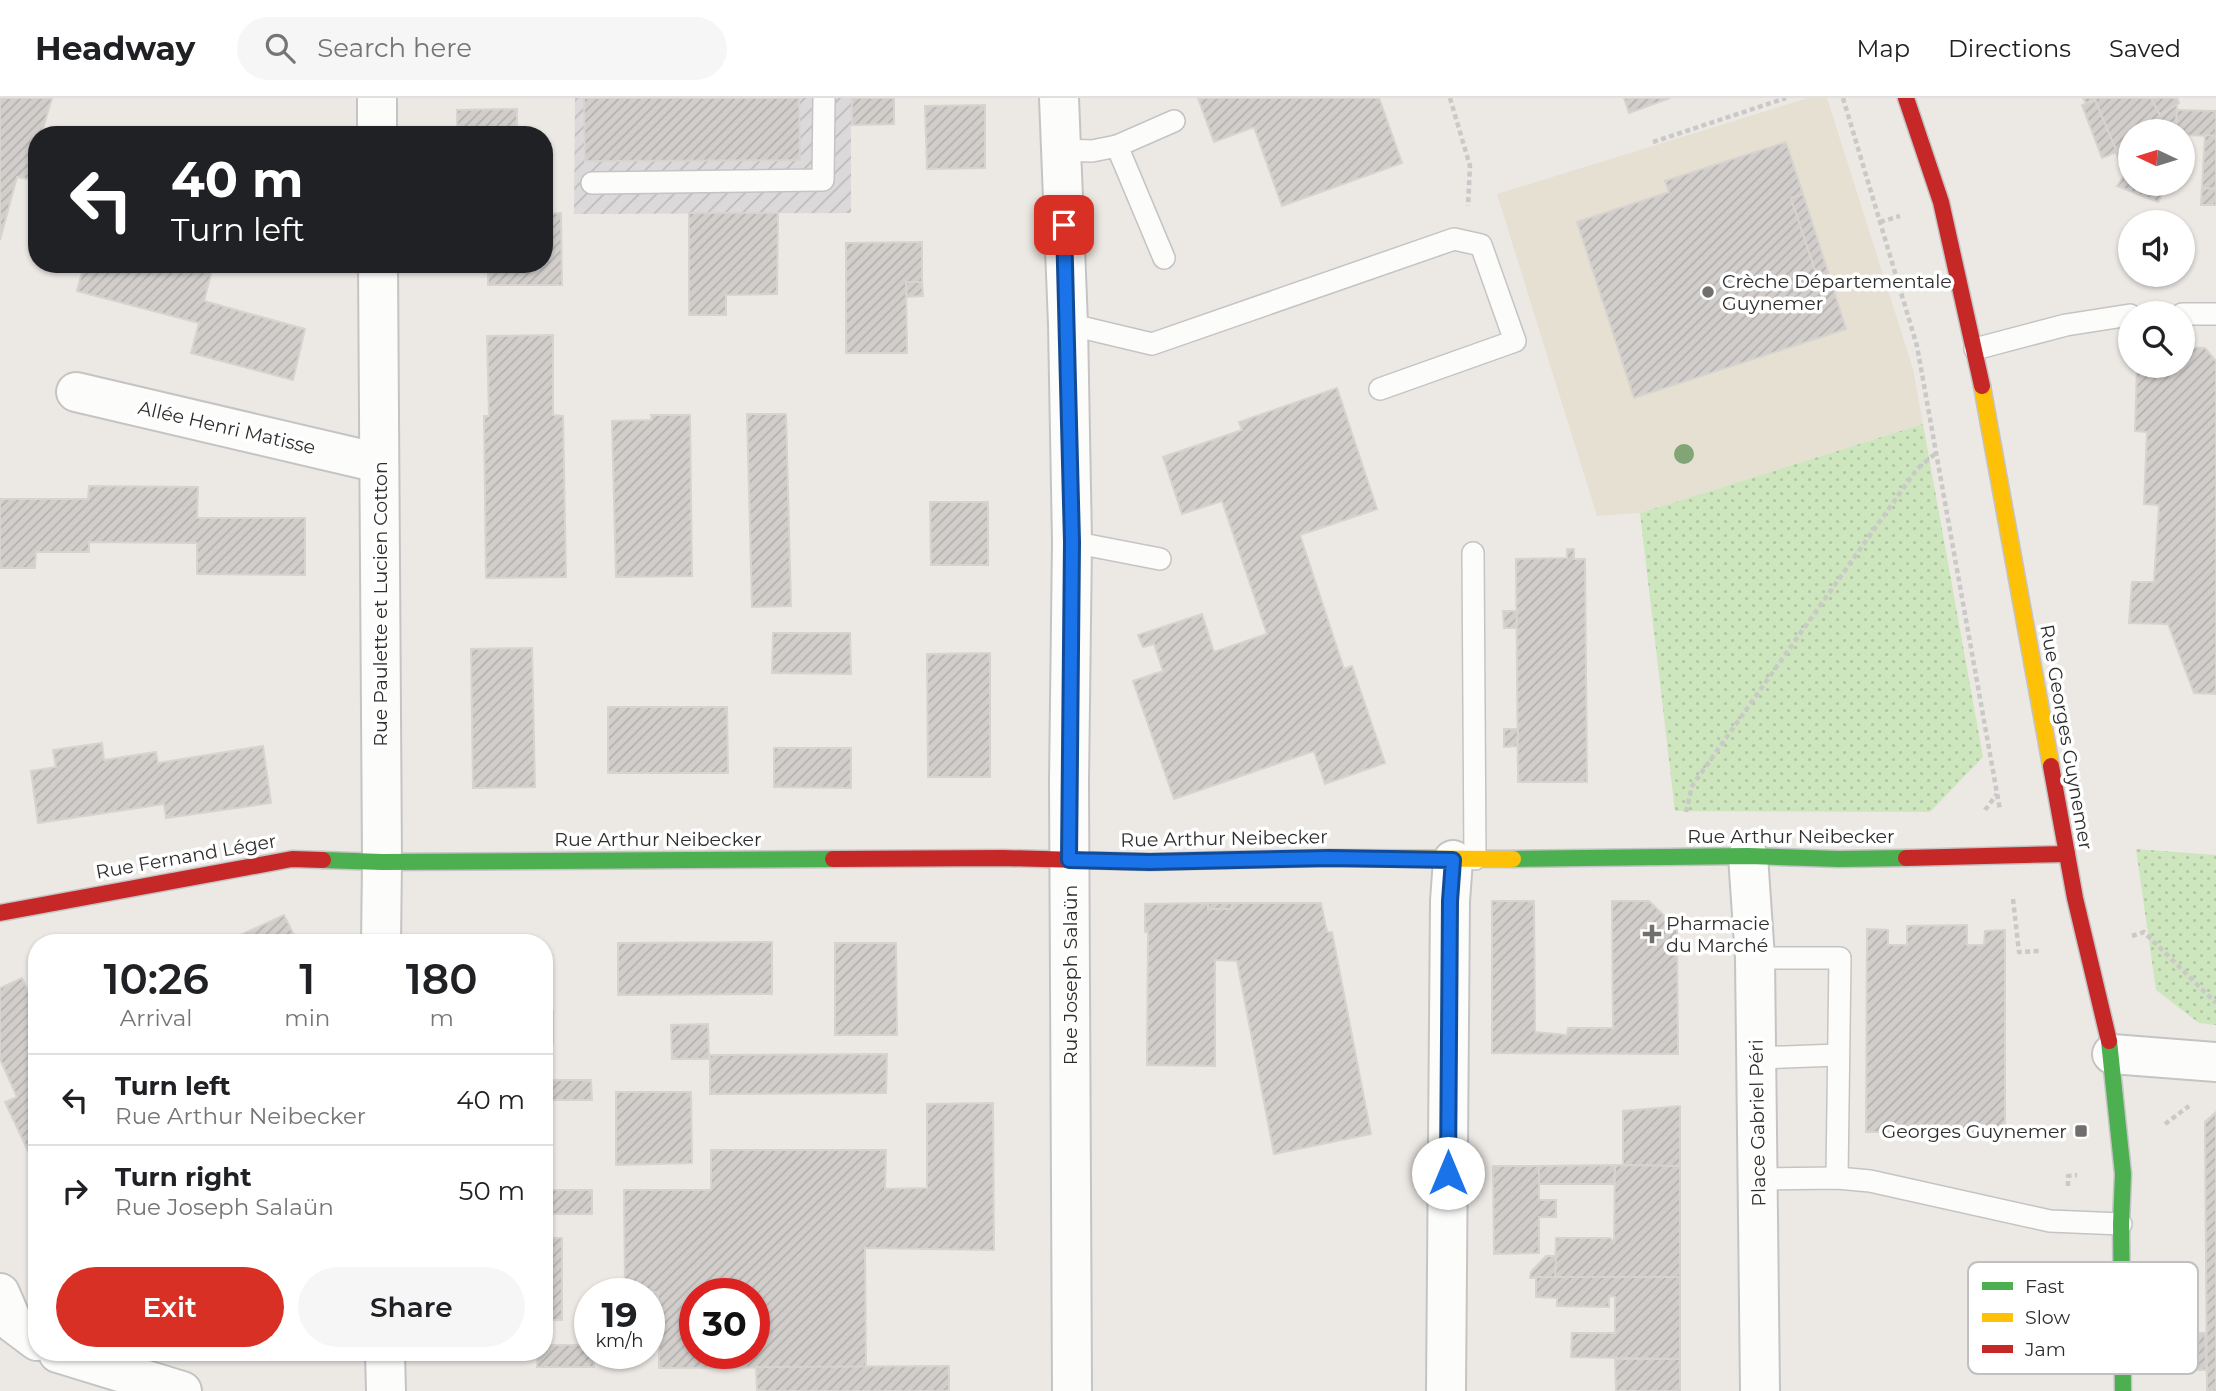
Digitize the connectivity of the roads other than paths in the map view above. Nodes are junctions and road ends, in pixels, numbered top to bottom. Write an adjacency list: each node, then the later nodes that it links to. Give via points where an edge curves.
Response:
1 (377, 98): 6 (street)
2 (824, 98): 9 (lane, via 824,180)
3 (1059, 98): 8 (street, Rue Joseph Salaün)
4 (1906, 98): 16 (street, Rue Georges Guynemer, via 1941,202)
5 (1174, 121): 7 (lane)
6 (377, 126)
7 (1117, 146): 8 (lane); 10 (lane)
8 (1061, 150): 15 (street, Rue Joseph Salaün)
9 (592, 183)
10 (1164, 258)
11 (378, 273): 19 (street, Rue Paulette et Lucien Cotton)
12 (2195, 314): 13 (lane)
13 (2216, 314)
14 (2118, 316): 16 (lane)
15 (1068, 324): 17 (lane, via 1152,344 1454,239 1481,245 1515,341); 20 (street, Rue Joseph Salaün)
16 (1975, 349): 23 (street, Rue Georges Guynemer)
17 (1380, 389)
18 (76, 392): 19 (street, Allée Henri Matisse)
19 (379, 463): 27 (street, Rue Paulette et Lucien Cotton)
20 (1072, 542): 22 (lane); 25 (street, Rue Joseph Salaün)
21 (1473, 553): 26 (lane)
22 (1160, 559)
23 (2067, 854): 24 (street, Rue Arthur Neibecker, via 1839,859); 31 (street, Rue Georges Guynemer)
24 (1748, 856): 26 (street, Rue Arthur Neibecker); 30 (street, Place Gabriel Péri)
25 (1069, 860): 26 (street, Rue Arthur Neibecker); 27 (street, Rue Arthur Neibecker); 43 (street, Rue Joseph Salaün)
26 (1464, 860): 44 (street, via 1450,915)
27 (382, 862): 28 (street, Rue Fernand Léger, via 292,859); 29 (street, Rue Paulette et Lucien Cotton)
28 (0, 913)
29 (381, 934)
30 (1755, 958): 32 (lane, via 1840,958); 33 (street, Place Gabriel Péri)
31 (2112, 1054): 34 (street); 37 (street, Rue Georges Guynemer, via 2123,1174)
32 (1838, 1055): 33 (lane); 35 (lane)
33 (1756, 1058): 36 (street, Place Gabriel Péri)
34 (2216, 1062)
35 (1837, 1178): 36 (lane); 37 (lane, via 2066,1222)
36 (1758, 1179): 45 (street, Place Gabriel Péri)
37 (2121, 1224): 38 (street, Rue Georges Guynemer)
38 (2122, 1262)
39 (84, 1361): 41 (street)
40 (385, 1361): 42 (street)
41 (182, 1391)
42 (386, 1391)
43 (1072, 1391)
44 (1446, 1391)
45 (1760, 1391)

